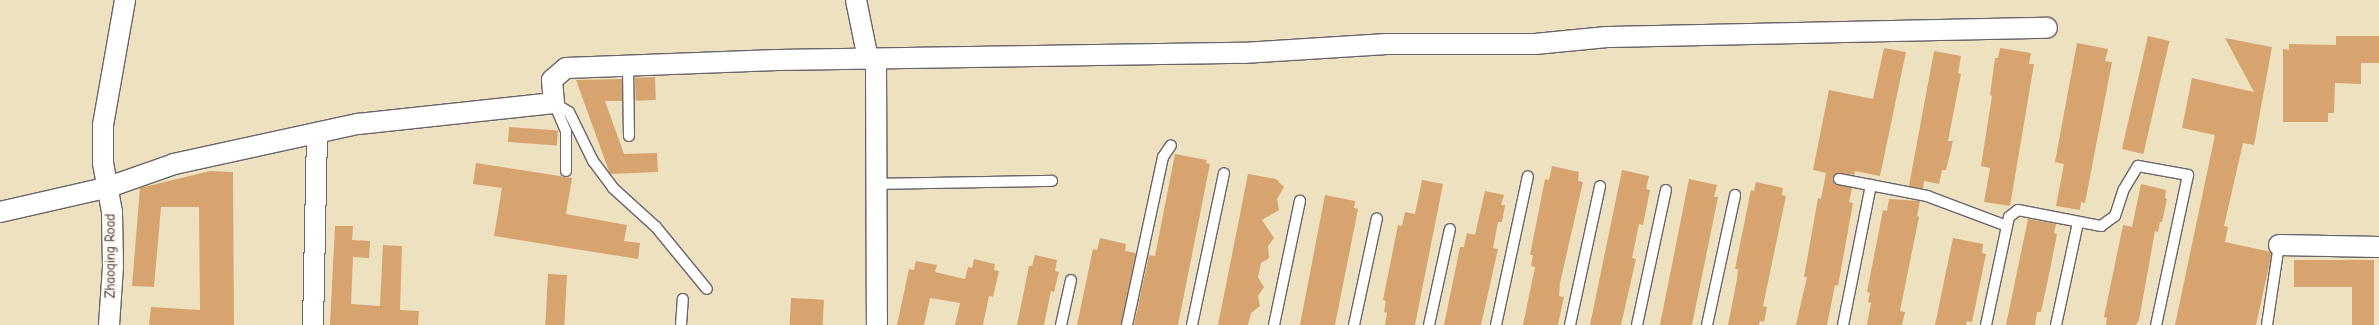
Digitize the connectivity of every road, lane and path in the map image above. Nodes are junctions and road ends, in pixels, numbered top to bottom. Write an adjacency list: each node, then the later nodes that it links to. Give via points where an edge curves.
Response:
1 (125, 0): 18 (street, Zhaoqing Road, via 103,125)
2 (856, 0): 4 (street)
3 (2047, 28): 4 (street, via 1607,37 1535,44 1387,44 1243,53)
4 (872, 59): 5 (street); 15 (street)
5 (628, 66): 6 (street, via 566,68 552,80); 8 (lane)
6 (554, 104): 7 (street, via 358,124); 10 (lane, via 566,131); 30 (lane, via 569,112 593,161 613,188 656,227)
7 (317, 134): 18 (street, via 174,164); 33 (street)
8 (630, 136)
9 (1171, 145): 37 (lane, via 1163,157)
10 (566, 171)
11 (1224, 173): 38 (lane)
12 (1528, 176): 42 (lane)
13 (1839, 179): 16 (lane)
14 (1052, 181): 15 (lane)
15 (877, 184): 35 (street)
16 (1870, 185): 25 (lane, via 1927,196); 46 (lane)
17 (1600, 186): 43 (lane)
18 (106, 188): 22 (street); 32 (street, Zhaoqing Road, via 112,212 113,266)
19 (1666, 190): 44 (lane)
20 (1735, 195): 45 (lane)
21 (1300, 201): 39 (lane)
22 (0, 212)
23 (1377, 218): 40 (lane)
24 (2078, 222): 25 (lane, via 2018,210 2009,217); 48 (lane); 49 (lane, via 2102,226 2110,222 2138,166 2188,175)
25 (2007, 226): 47 (lane)
26 (1450, 229): 41 (lane)
27 (2279, 245): 28 (street); 50 (lane)
28 (2379, 247)
29 (1070, 280): 36 (lane)
30 (707, 289)
31 (682, 299): 34 (lane)
32 (109, 325)
33 (313, 325)
34 (681, 325)
35 (877, 325)
36 (1061, 325)
37 (1127, 325)
38 (1192, 325)
39 (1274, 325)
40 (1354, 325)
41 (1429, 325)
42 (1496, 325)
43 (1570, 325)
44 (1637, 325)
45 (1707, 325)
46 (1843, 325)
47 (1986, 325)
48 (2056, 325)
49 (2156, 325)
50 (2267, 325)

